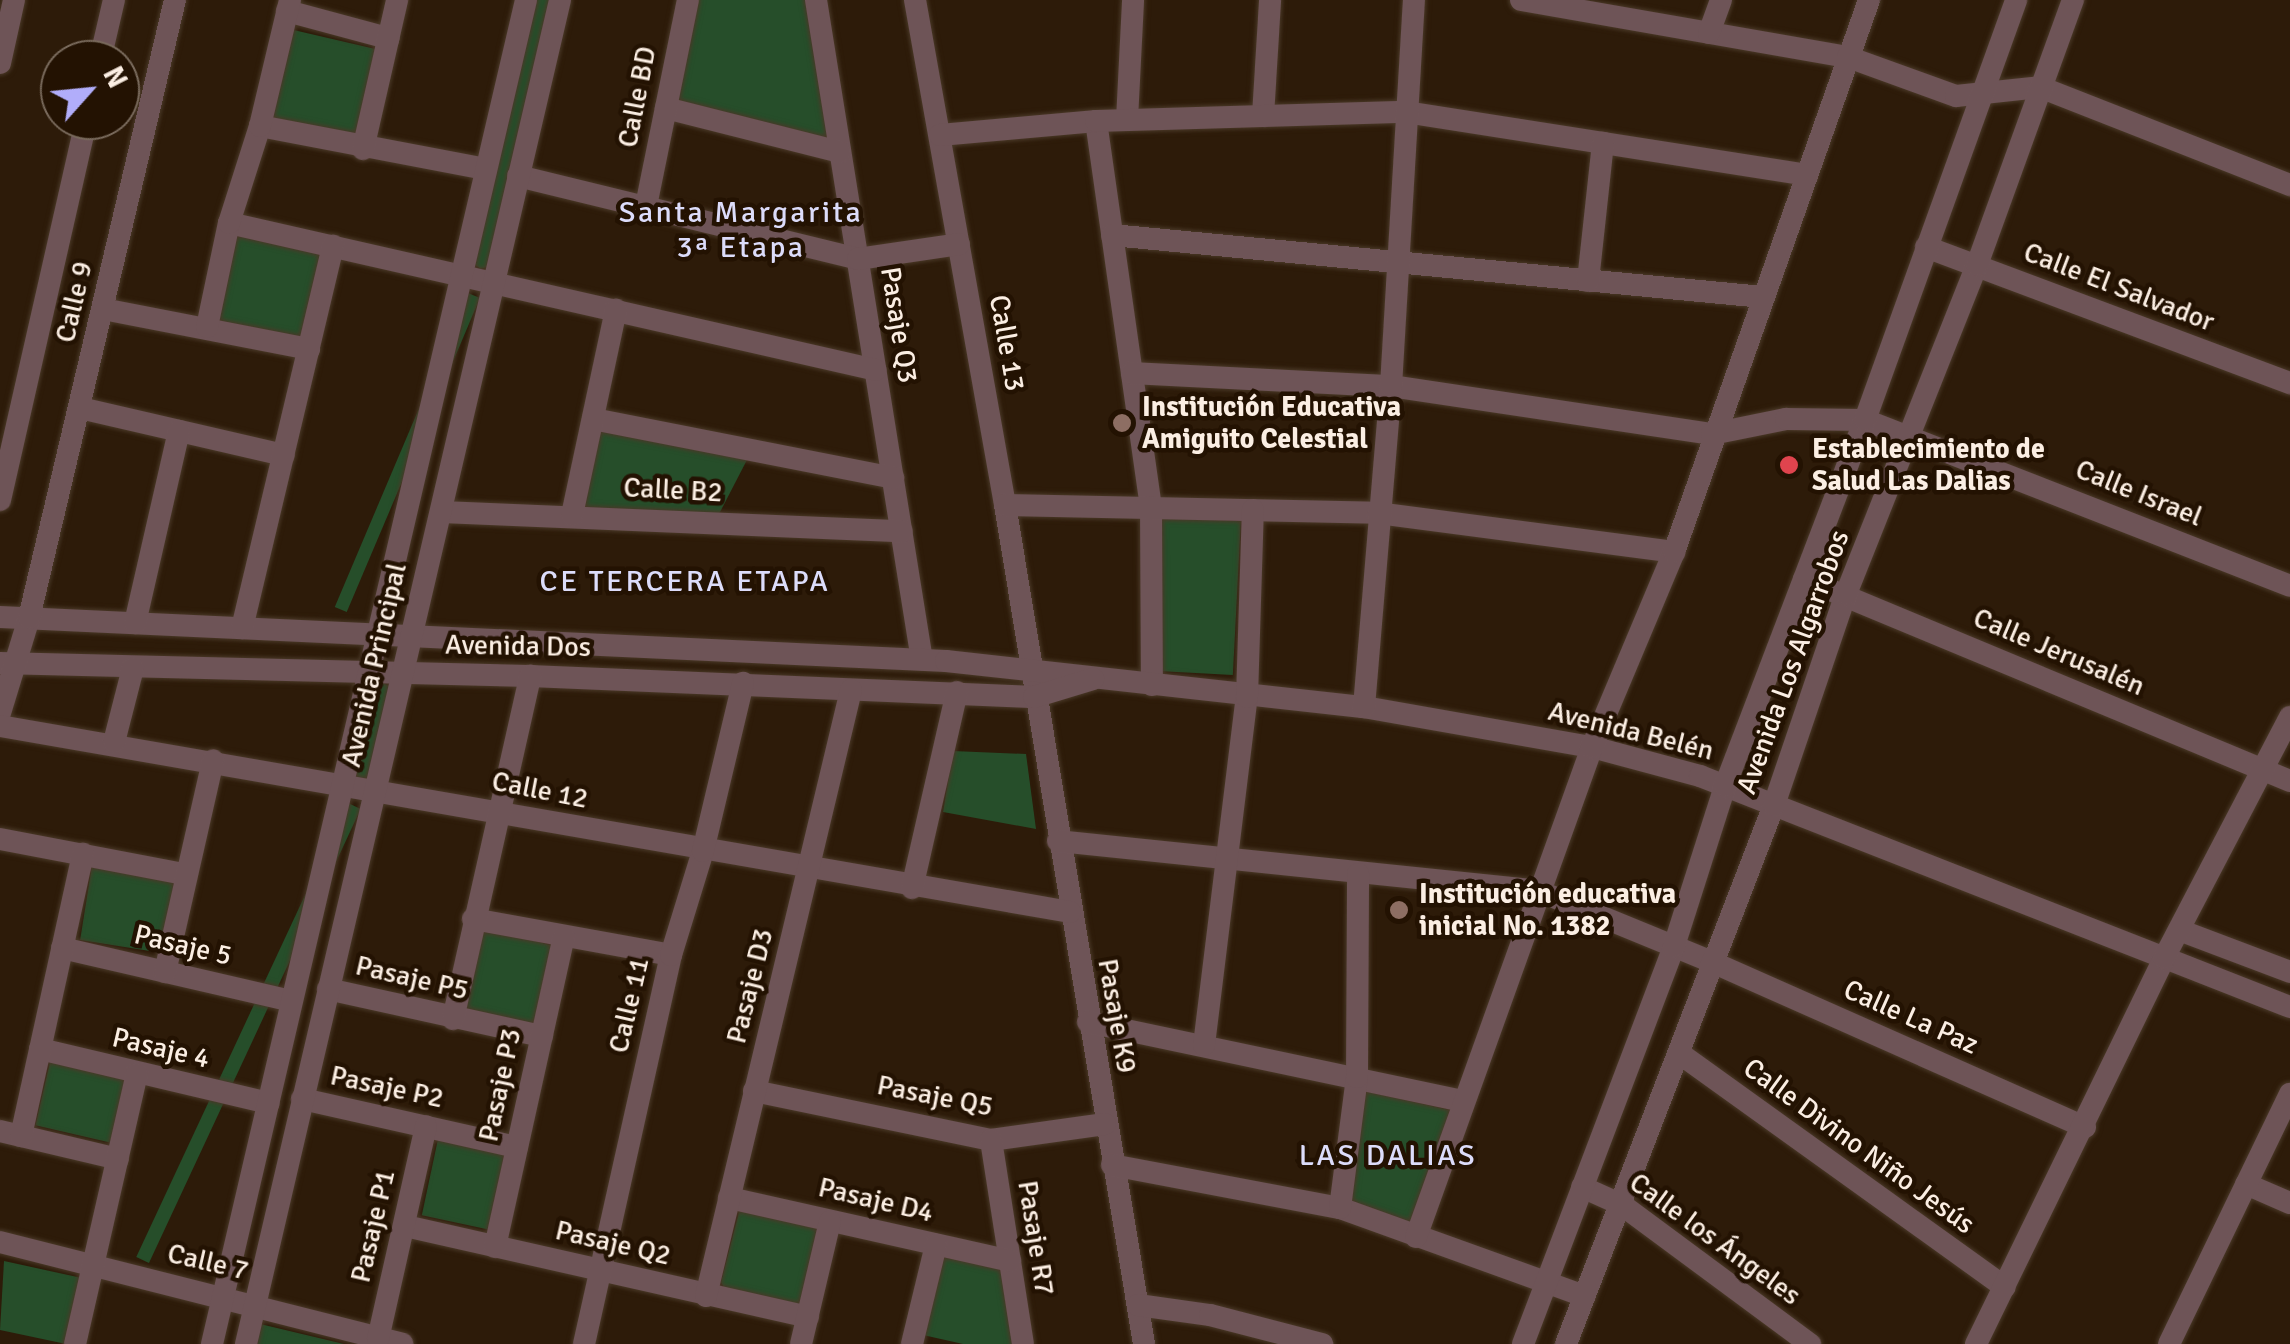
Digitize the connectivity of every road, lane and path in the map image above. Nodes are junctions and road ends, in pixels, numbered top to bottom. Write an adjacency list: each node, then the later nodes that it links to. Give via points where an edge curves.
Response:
1 (14, 0): 20 (street)
2 (114, 0): 23 (street)
3 (175, 0): 56 (street, Calle 9)
4 (397, 0): 22 (street)
5 (526, 0): 39 (street, Avenida Principal)
6 (560, 0): 41 (street, Avenida Principal)
7 (688, 0): 28 (street, Calle BD)
8 (816, 0): 38 (street, Pasaje Q3)
9 (915, 0): 34 (street, Calle 13)
10 (1132, 0): 31 (street)
11 (1270, 0): 30 (street)
12 (1414, 0): 29 (street)
13 (1520, 0): 18 (street)
14 (1721, 0): 21 (street)
15 (1869, 0): 24 (street)
16 (2016, 0): 27 (street, Avenida Los Algarrobos)
17 (2073, 0): 26 (street, Avenida Los Algarrobos)
18 (1556, 3): 21 (street)
19 (289, 6): 22 (street); 33 (street)
20 (4, 27): 25 (street)
21 (1709, 33): 24 (street)
22 (388, 38): 37 (street)
23 (105, 40)
24 (1848, 57): 27 (street, via 1956,96); 40 (street)
25 (0, 63)
26 (2040, 87): 27 (street); 42 (street); 51 (street, Avenida Los Algarrobos)
27 (1984, 95): 48 (street, Avenida Los Algarrobos)
28 (666, 108): 38 (street); 43 (street, Calle BD)
29 (1406, 112): 30 (street); 36 (street); 50 (street)
30 (1263, 116): 31 (street)
31 (1126, 120): 32 (street)
32 (1096, 121): 34 (street); 45 (street)
33 (260, 126): 37 (street); 44 (street)
34 (940, 135): 46 (street, Calle 13)
35 (81, 140): 72 (street)
36 (1604, 143): 40 (street); 53 (street)
37 (363, 148): 39 (street)
38 (840, 152): 49 (street, Pasaje Q3)
39 (486, 169): 52 (street, Avenida Principal)
40 (1806, 175): 55 (street)
41 (518, 176): 43 (street); 54 (street, Avenida Principal)
42 (2290, 184)
43 (646, 206): 49 (street)
44 (229, 223): 47 (street); 58 (street)
45 (1112, 235): 50 (street); 61 (street)
46 (959, 244): 49 (street); 73 (street, Calle 13)
47 (334, 246): 52 (street); 59 (street)
48 (1926, 247): 51 (street, Calle El Salvador); 66 (street, Avenida Los Algarrobos)
49 (858, 260): 60 (street, Pasaje Q3)
50 (1396, 262): 53 (street); 63 (street)
51 (1977, 265): 62 (street, Calle El Salvador); 69 (street, Avenida Los Algarrobos)
52 (462, 274): 54 (street); 88 (street, Avenida Principal)
53 (1588, 281): 55 (street)
54 (495, 282): 57 (street); 76 (street, Avenida Principal)
55 (1763, 298): 68 (street)
56 (103, 309): 58 (street); 64 (street, Calle 9)
57 (616, 310): 60 (street); 65 (street)
58 (207, 327): 59 (street)
59 (309, 350): 70 (street)
60 (876, 370): 71 (street, Pasaje Q3)
61 (1132, 373): 63 (street, Calle Israel); 74 (street)
62 (2290, 383)
63 (1391, 386): 68 (street, Calle Israel); 78 (street)
64 (80, 408): 67 (street); 85 (street, Calle 9)
65 (593, 419): 71 (street); 77 (street)
66 (1865, 420): 68 (street, Calle Israel, via 1786,419); 69 (street, Calle Israel); 81 (street, Avenida Los Algarrobos)
67 (180, 431): 70 (street); 86 (street)
68 (1712, 434): 80 (street)
69 (1910, 435): 82 (street, Calle Israel); 83 (street, Avenida Los Algarrobos)
70 (284, 455): 87 (street)
71 (893, 478): 79 (street, Pasaje Q3)
72 (0, 500)
73 (1005, 505): 74 (street); 92 (street, Calle 13)
74 (1152, 507): 75 (street); 99 (street)
75 (1253, 510): 78 (street); 103 (street)
76 (440, 512): 77 (street, Calle B2); 89 (street, Avenida Principal)
77 (572, 514): 79 (street, Calle B2)
78 (1378, 514): 80 (street); 104 (street)
79 (902, 531): 90 (street, Pasaje Q3)
80 (1674, 552): 109 (street)
81 (1804, 579): 83 (street, Calle Jerusalén); 114 (street, Avenida Los Algarrobos)
82 (2290, 586)
83 (1846, 594): 111 (street, Calle Jerusalén); 116 (street, Avenida Los Algarrobos)
84 (0, 617): 85 (street, Avenida Dos)
85 (29, 618): 86 (street, Avenida Dos); 91 (street, Calle 9)
86 (135, 623): 87 (street, Avenida Dos)
87 (242, 628): 88 (street, Avenida Dos)
88 (376, 634): 89 (street, Avenida Dos); 94 (street, Avenida Principal)
89 (412, 636): 90 (street, Avenida Dos); 95 (street, Avenida Principal)
90 (922, 660): 92 (street, Avenida Dos)
91 (8, 664): 93 (street, Avenida Dos); 105 (street, Calle 9)
92 (1029, 667): 97 (street, Avenida Belén); 102 (street, Calle 13)
93 (133, 668): 94 (street, Avenida Dos); 108 (street)
94 (367, 674): 95 (street, Avenida Dos); 113 (street, Avenida Principal)
95 (403, 674): 96 (street, Avenida Dos); 115 (street, Avenida Principal)
96 (530, 676): 98 (street, Avenida Dos); 117 (street)
97 (1099, 678): 99 (street, Avenida Belén); 102 (street, Avenida Belén)
98 (743, 683): 100 (street, Avenida Dos); 120 (street, Calle 11)
99 (1152, 685): 103 (street, Avenida Belén)
100 (850, 690): 101 (street, Avenida Dos); 123 (street, Pasaje D3)
101 (957, 692): 102 (street, Avenida Dos); 126 (street)
102 (1034, 697): 119 (street, Pasaje K9)
103 (1247, 698): 104 (street, Avenida Belén); 122 (street)
104 (1364, 707): 109 (street, Avenida Belén)
105 (0, 714)
106 (2290, 717): 111 (street)
107 (0, 726): 108 (street, Calle 12)
108 (114, 742): 110 (street, Calle 12)
109 (1592, 747): 114 (street, Avenida Belén); 127 (street)
110 (213, 760): 113 (street, Calle 12); 124 (street)
111 (2264, 771): 112 (street, Calle Jerusalén); 130 (street)
112 (2290, 782)
113 (342, 786): 115 (street, Calle 12); 140 (street, Avenida Principal)
114 (1725, 786): 116 (street, Avenida Belén); 132 (street, Avenida Los Algarrobos)
115 (375, 791): 117 (street, Calle 12); 139 (street, Avenida Principal)
116 (1774, 805): 135 (street, Avenida Belén); 136 (street, Avenida Los Algarrobos)
117 (500, 812): 120 (street, Calle 12); 129 (street)
118 (0, 839): 121 (street)
119 (1058, 841): 122 (street, Calle La Paz); 128 (street, Pasaje K9)
120 (703, 852): 123 (street, Calle 12); 134 (street, Calle 11)
121 (83, 854): 124 (street); 133 (street)
122 (1227, 860): 125 (street, Calle La Paz); 145 (street)
123 (810, 869): 126 (street, Calle 12); 150 (street, Pasaje D3)
124 (184, 874): 137 (street)
125 (1358, 874): 127 (street, Calle La Paz); 149 (street)
126 (912, 888): 128 (street, Calle 12)
127 (1538, 891): 132 (street, Calle La Paz); 153 (street)
128 (1070, 912): 143 (street, Pasaje K9)
129 (473, 919): 131 (street); 142 (street)
130 (2179, 930): 135 (street); 138 (street)
131 (564, 936): 134 (street); 144 (street, Pasaje P3)
132 (1674, 946): 136 (street, Calle La Paz); 164 (street, Avenida Los Algarrobos)
133 (62, 948): 137 (street, Pasaje 5); 146 (street)
134 (671, 955): 177 (street, Calle 11)
135 (2164, 958): 141 (street, Avenida Belén); 157 (street)
136 (1712, 962): 147 (street, Avenida Los Algarrobos); 157 (street, Calle La Paz)
137 (165, 972): 140 (street, Pasaje 5)
138 (2290, 972)
139 (328, 989): 142 (street, Pasaje P5); 152 (street, Avenida Principal)
140 (291, 1000): 154 (street, Avenida Principal)
141 (2290, 1007)
142 (452, 1019): 144 (street, Pasaje P5)
143 (1088, 1022): 145 (street); 155 (street, Pasaje K9)
144 (542, 1036): 160 (street, Pasaje P3)
145 (1204, 1045): 149 (street)
146 (40, 1049): 148 (street, Pasaje 4); 158 (street)
147 (1678, 1054): 167 (street, Avenida Los Algarrobos); 179 (street, Calle Divino Niño Jesús)
148 (137, 1074): 154 (street, Pasaje 4); 161 (street)
149 (1357, 1078): 153 (street); 168 (street)
150 (754, 1091): 159 (street, Pasaje Q5); 165 (street, Pasaje D3)
151 (2290, 1094): 163 (street)
152 (302, 1099): 156 (street, Pasaje P2); 183 (street, Avenida Principal)
153 (1464, 1101): 171 (street)
154 (269, 1103): 180 (street, Avenida Principal)
155 (1105, 1124): 159 (street, Pasaje Q5); 162 (street, Pasaje K9)
156 (426, 1126): 160 (street, Pasaje P2); 170 (street, Pasaje P1)
157 (2085, 1127): 179 (street)
158 (10, 1133): 161 (street)
159 (991, 1140): 175 (street, Pasaje R7)
160 (517, 1147): 174 (street, Pasaje P3)
161 (118, 1159): 176 (street)
162 (1112, 1165): 168 (street); 184 (street, Pasaje K9)
163 (2246, 1184): 166 (street); 201 (street)
164 (1582, 1186): 167 (street, Calle los Ángeles); 178 (street, Avenida Los Algarrobos)
165 (730, 1198): 169 (street, Pasaje D4); 181 (street, Pasaje D3)
166 (2290, 1203)
167 (1622, 1205): 182 (street, Avenida Los Algarrobos); 199 (street, Calle los Ángeles)
168 (1340, 1208): 171 (street)
169 (830, 1220): 173 (street, Pasaje D4); 185 (street)
170 (404, 1226): 174 (street, Pasaje Q2); 186 (street, Pasaje P1)
171 (1416, 1237): 178 (street)
172 (0, 1242): 176 (street, Calle 7)
173 (936, 1245): 175 (street, Pasaje D4); 187 (street)
174 (495, 1247): 177 (street, Pasaje Q2)
175 (1010, 1261): 194 (street, Pasaje R7)
176 (93, 1267): 180 (street, Calle 7); 188 (street)
177 (598, 1270): 181 (street, Pasaje Q2); 192 (street, Calle 11)
178 (1546, 1282): 182 (street); 197 (street, Avenida Los Algarrobos)
179 (2005, 1288): 200 (street)
180 (223, 1296): 183 (street, Calle 7); 189 (street, Avenida Principal)
181 (706, 1296): 185 (street, Pasaje Q2)
182 (1586, 1296): 198 (street, Avenida Los Algarrobos)
183 (255, 1304): 186 (street, Calle 7); 190 (street, Avenida Principal)
184 (1138, 1305): 195 (street, Pasaje K9); 196 (street, via 1210,1315)
185 (808, 1317): 193 (street)
186 (378, 1338): 191 (street, Calle 7)
187 (917, 1343)
188 (74, 1344)
189 (212, 1344)
190 (246, 1344)
191 (402, 1344)
192 (584, 1344)
193 (802, 1344)
194 (1023, 1344)
195 (1144, 1344)
196 (1322, 1344)
197 (1524, 1344)
198 (1566, 1344)
199 (1810, 1344)
200 (1976, 1344)
201 (2170, 1344)

